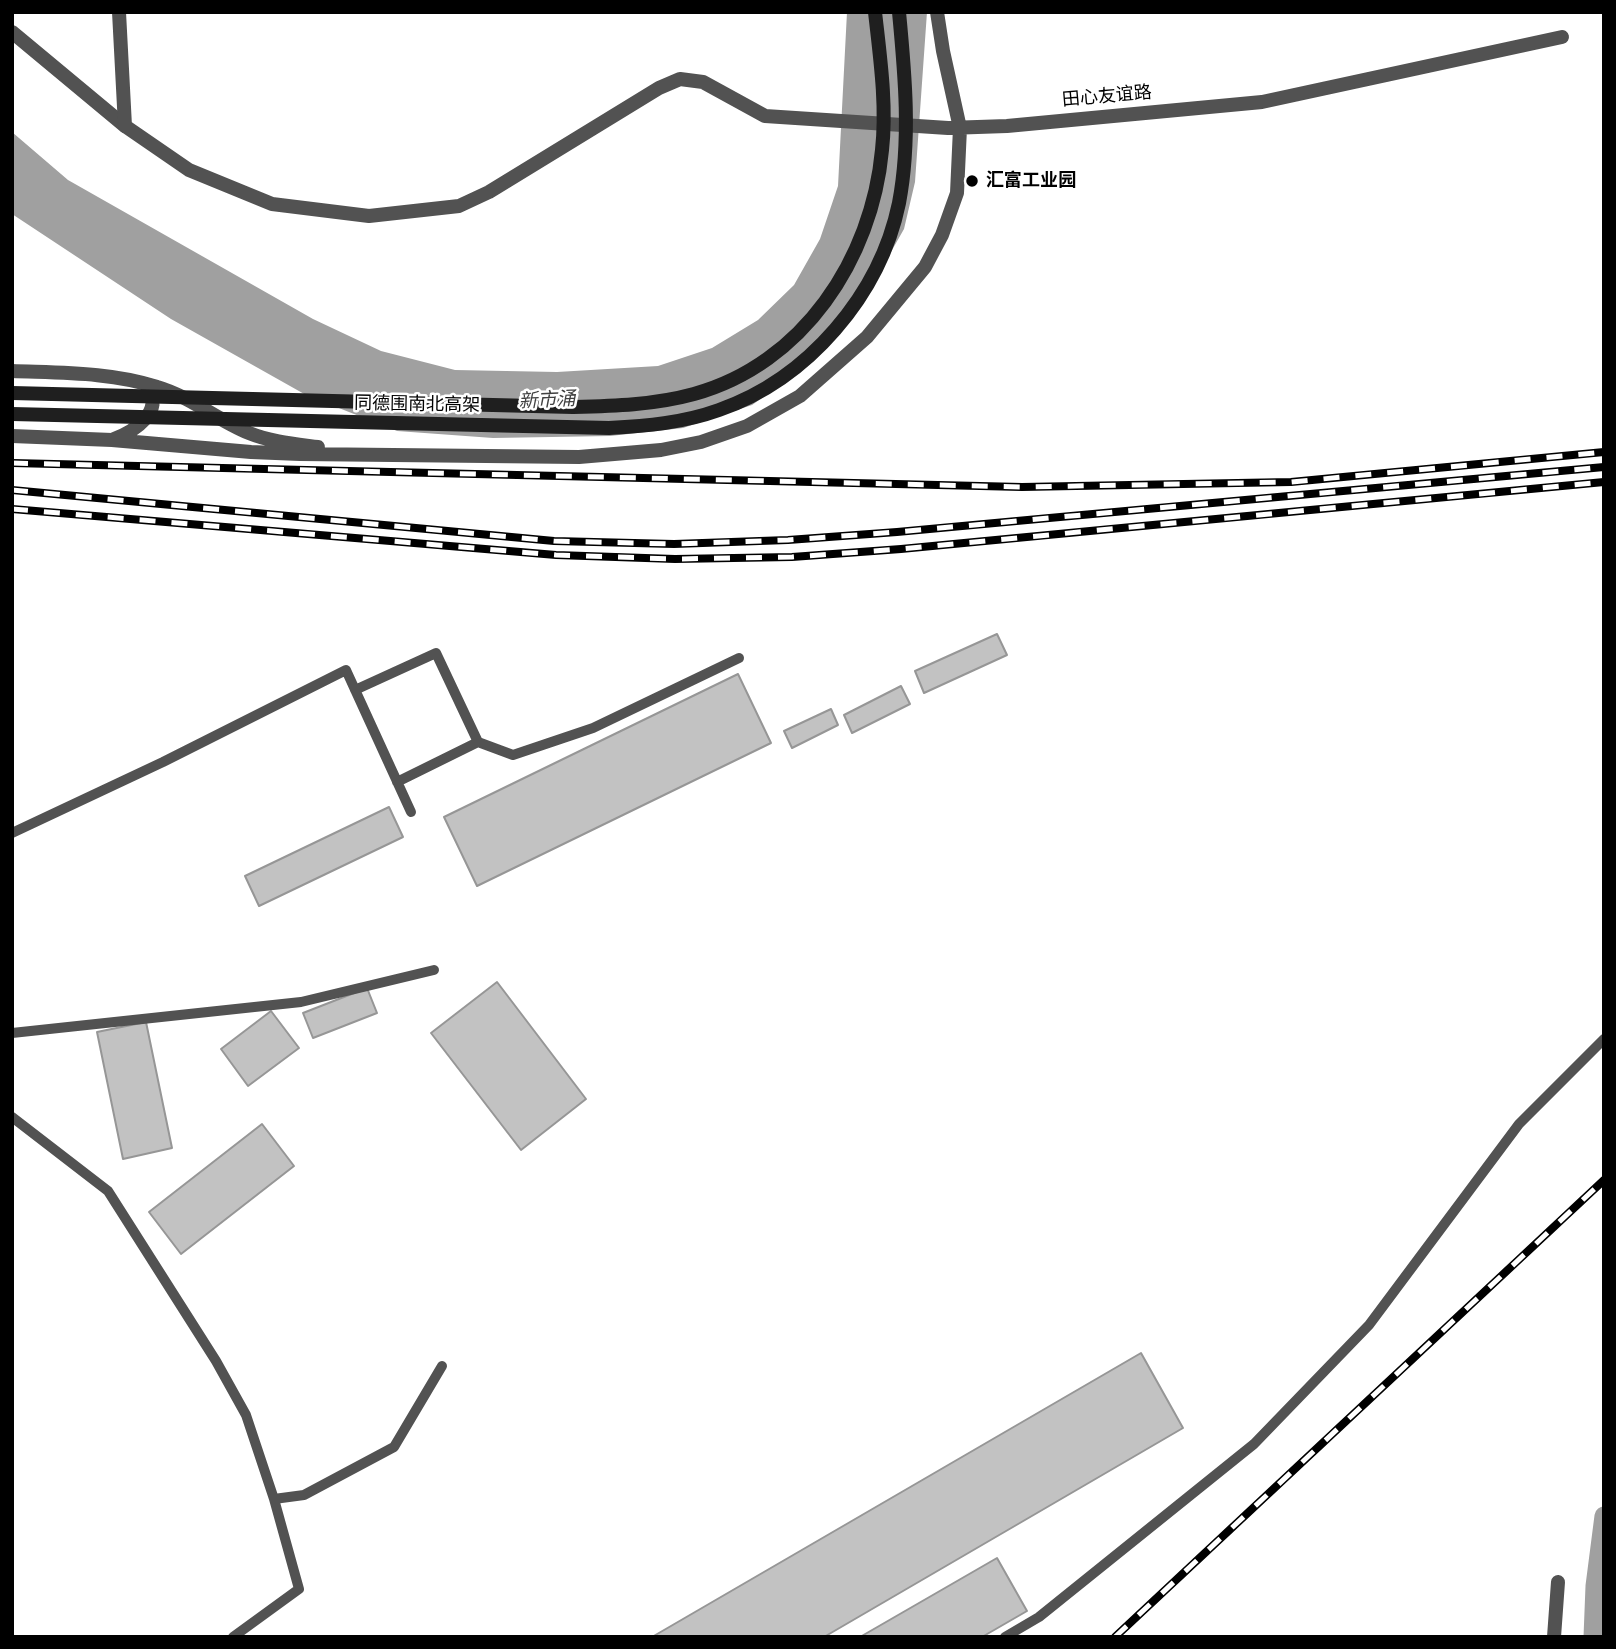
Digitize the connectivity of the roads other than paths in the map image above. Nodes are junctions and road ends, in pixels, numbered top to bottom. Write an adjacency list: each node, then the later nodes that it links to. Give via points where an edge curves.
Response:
1 (119, 12): 7 (street)
2 (875, 12): 11 (main road, 同德围南北高架, via 883,146 877,189 860,242 838,285 806,325 772,356 728,382 656,401 573,407)
3 (899, 12): 12 (main road, 同德围南北高架, via 906,136 899,202 887,242 867,284 830,335 797,366 747,398 682,420 609,428)
4 (937, 12): 8 (street)
5 (12, 32): 7 (street, 田心友谊路)
6 (1562, 37): 8 (street, 田心友谊路, via 1262,102)
7 (125, 126): 8 (street, 田心友谊路, via 190,170 272,204 369,216 459,206 680,79 703,82 765,116)
8 (954, 128): 15 (street, via 957,193 925,267 867,337 828,374 775,411 730,433 669,449 611,456)
9 (12, 371): 10 (street)
10 (138, 381): 14 (street, via 151,393 149,414 130,433); 15 (street, via 193,401 262,437)
11 (12, 393)
12 (12, 414)
13 (12, 436): 14 (street)
14 (112, 440): 15 (street, via 251,453)
15 (358, 453)
16 (739, 658): 18 (lane, via 593,728 513,755)
17 (355, 690): 18 (lane, via 436,653); 19 (lane); 21 (lane, via 346,670)
18 (478, 742): 19 (lane)
19 (397, 782): 20 (lane)
20 (411, 812)
21 (12, 833)
22 (434, 970): 23 (lane, via 301,1002)
23 (12, 1033)
24 (1604, 1038): 30 (lane, via 1518,1124 1368,1325 1254,1444 1039,1617)
25 (12, 1117): 27 (lane, via 108,1191 222,1370 246,1415)
26 (442, 1366): 27 (lane, via 394,1447 304,1495)
27 (274, 1499): 29 (lane, via 299,1589)
28 (1558, 1582): 31 (street)
29 (233, 1637)
30 (1004, 1637)
31 (1554, 1637)

